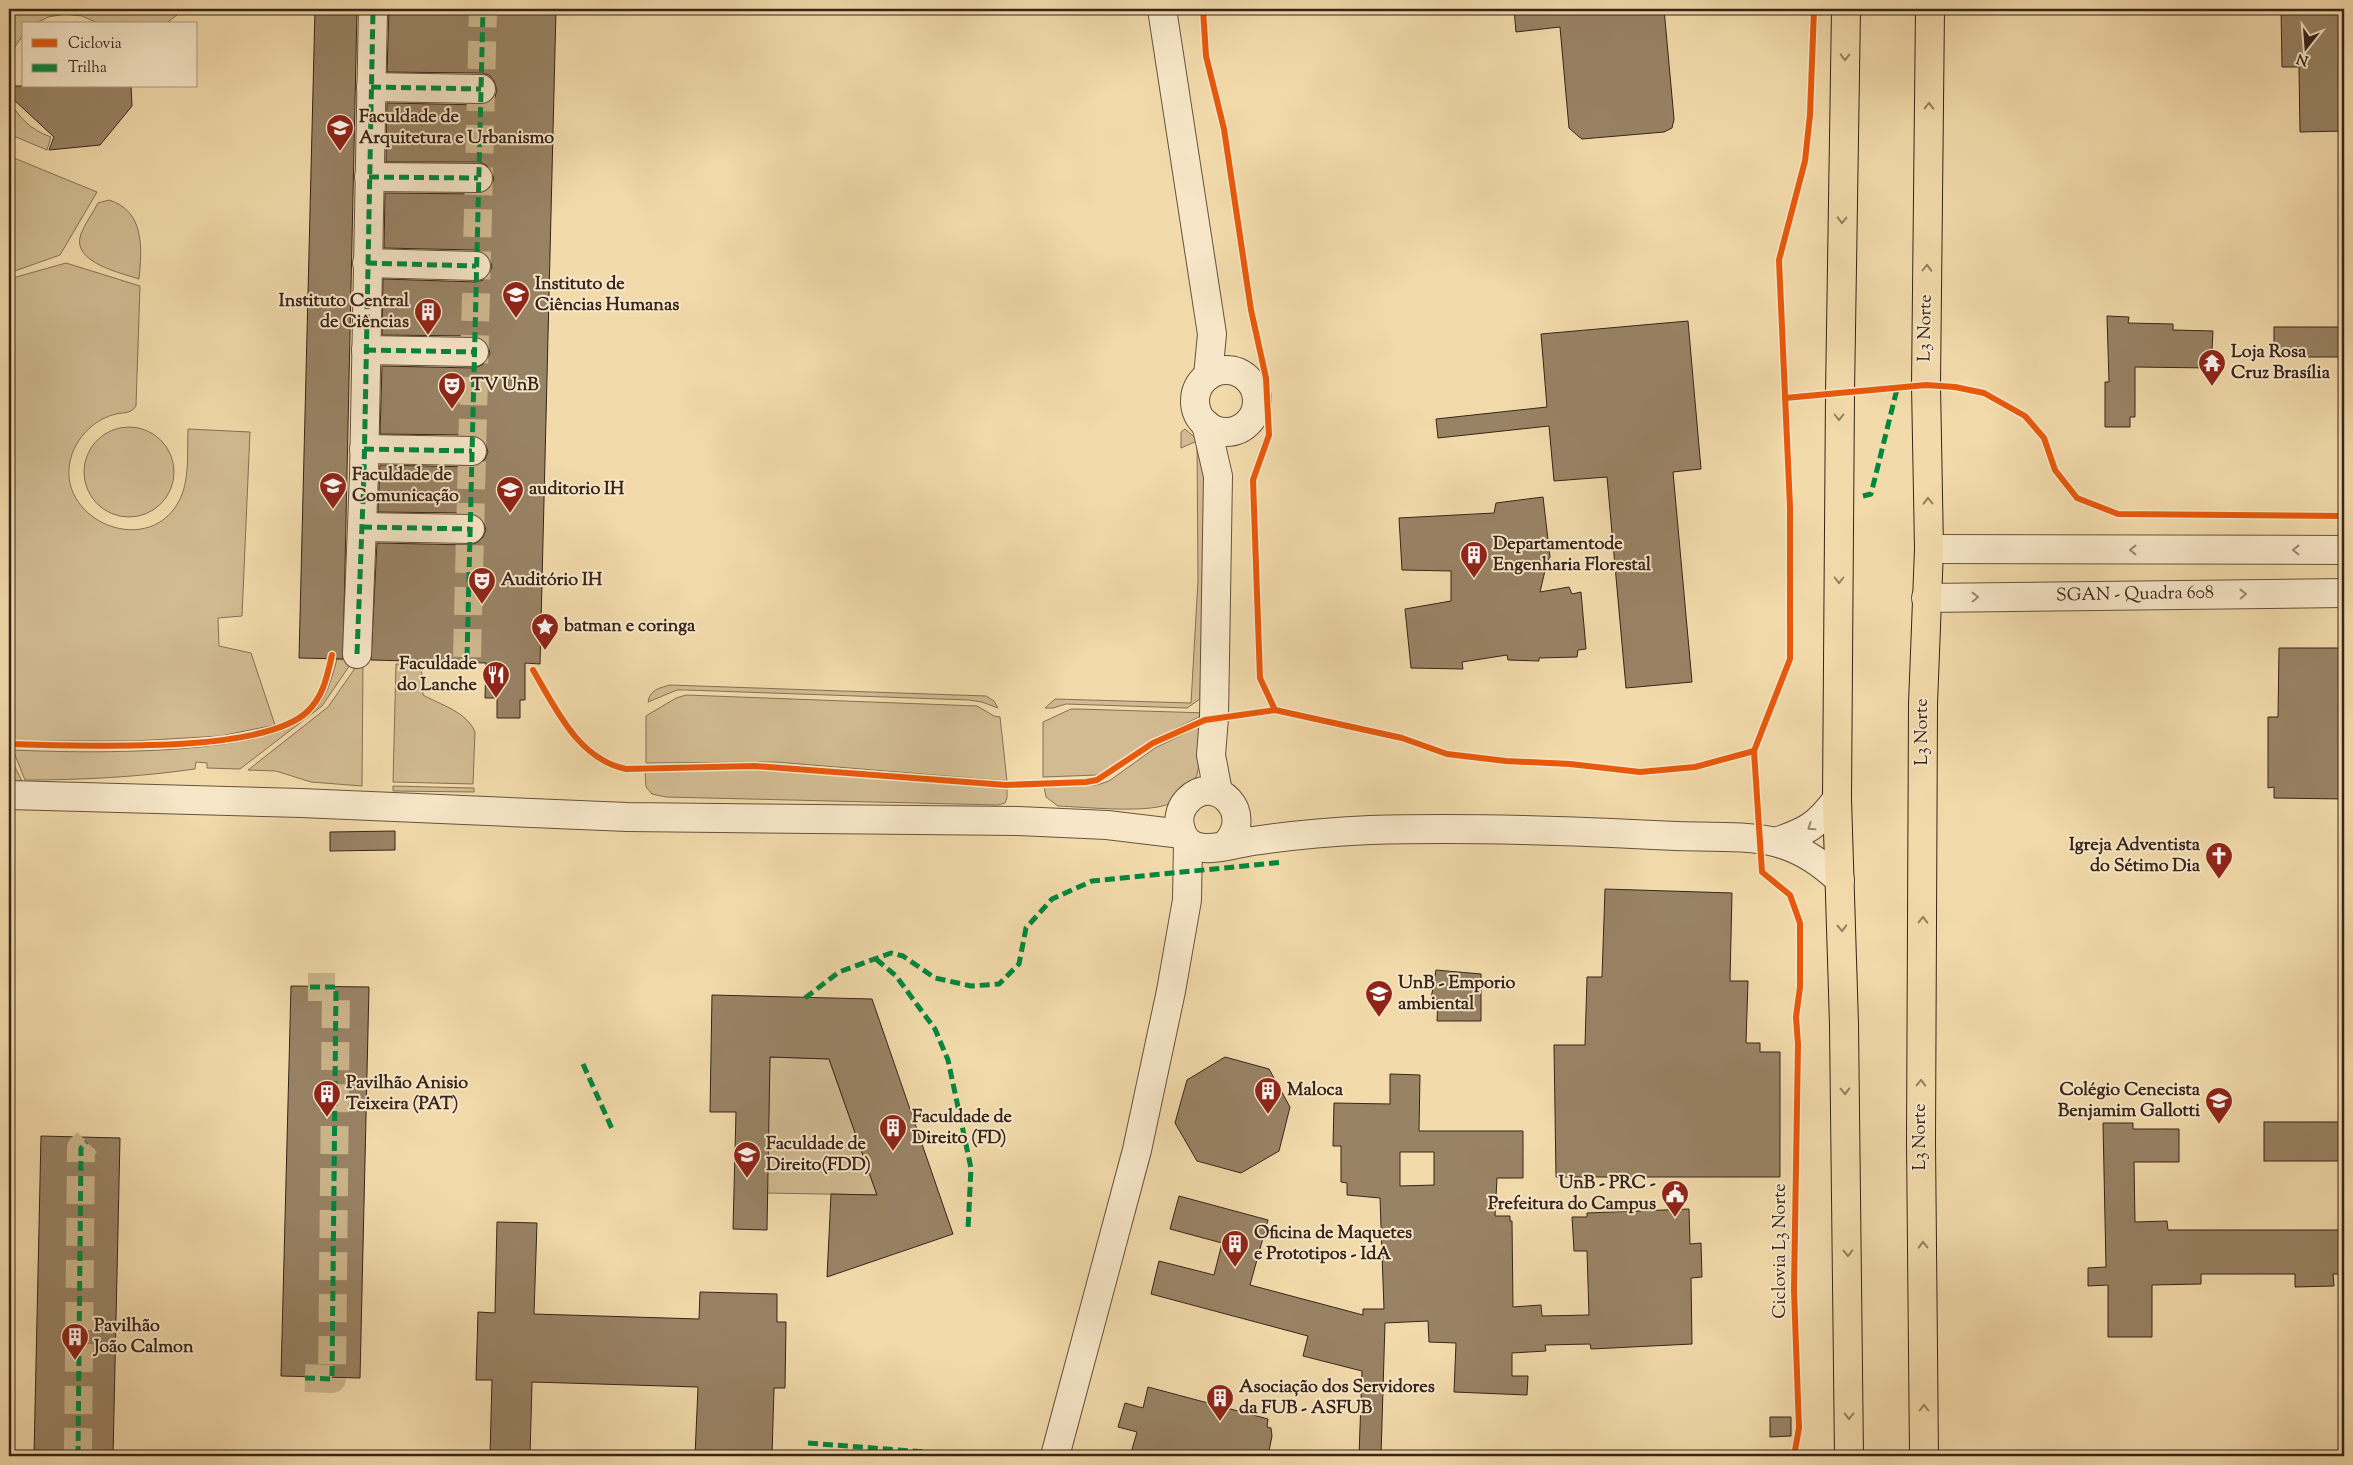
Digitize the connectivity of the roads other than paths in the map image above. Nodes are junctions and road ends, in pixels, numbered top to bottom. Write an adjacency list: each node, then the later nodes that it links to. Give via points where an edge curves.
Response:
1 (373, 9): 5 (street)
2 (1162, 9): 11 (street)
3 (1846, 9): 31 (main road, one-way to 31)
4 (1930, 9): 23 (main road, L3 Norte, one-way to 4, via 1926,375)
5 (371, 87): 6 (street); 7 (street)
6 (480, 89)
7 (369, 177): 8 (street); 9 (street)
8 (478, 178)
9 (368, 263): 10 (street); 12 (street)
10 (476, 266)
11 (1212, 334): 14 (street); 15 (street)
12 (366, 350): 13 (street); 18 (street)
13 (474, 352)
14 (1239, 373): 15 (street, via 1221,370); 17 (street, via 1253,385 1257,403 1250,421)
15 (1208, 376): 16 (street, via 1199,387 1195,401 1196,409)
16 (1206, 424): 17 (street, via 1223,432); 20 (street)
17 (1233, 431): 20 (street)
18 (364, 449): 19 (street); 21 (street)
19 (472, 451)
20 (1218, 476): 28 (street)
21 (362, 527): 22 (street); 27 (street)
22 (470, 529)
23 (1929, 549): 24 (street, one-way to 23); 26 (main road, L3 Norte)
24 (2344, 550)
25 (2344, 593): 26 (street, SGAN - Quadra 608, one-way to 25)
26 (1926, 598): 41 (main road, L3 Norte, one-way to 26, via 1921,1142)
27 (358, 654)
28 (1211, 756): 29 (street); 33 (street)
29 (1218, 792): 32 (street, via 1232,803); 33 (street, via 1198,793)
30 (9, 794): 33 (street, via 626,817 1018,821 1107,825)
31 (1837, 799): 35 (street, one-way to 35, via 1821,820 1803,832); 37 (main road)
32 (1238, 820): 34 (street); 36 (street, via 1236,830)
33 (1185, 822): 36 (street, via 1206,850); 38 (street)
34 (1314, 832): 35 (street, via 1455,829 1617,833); 36 (street)
35 (1776, 842): 37 (street, via 1817,860)
36 (1221, 847): 38 (street)
37 (1840, 880): 40 (main road, one-way to 40)
38 (1187, 900): 39 (street, via 1171,991 1134,1159)
39 (1055, 1456)
40 (1849, 1456)
41 (1924, 1456)

